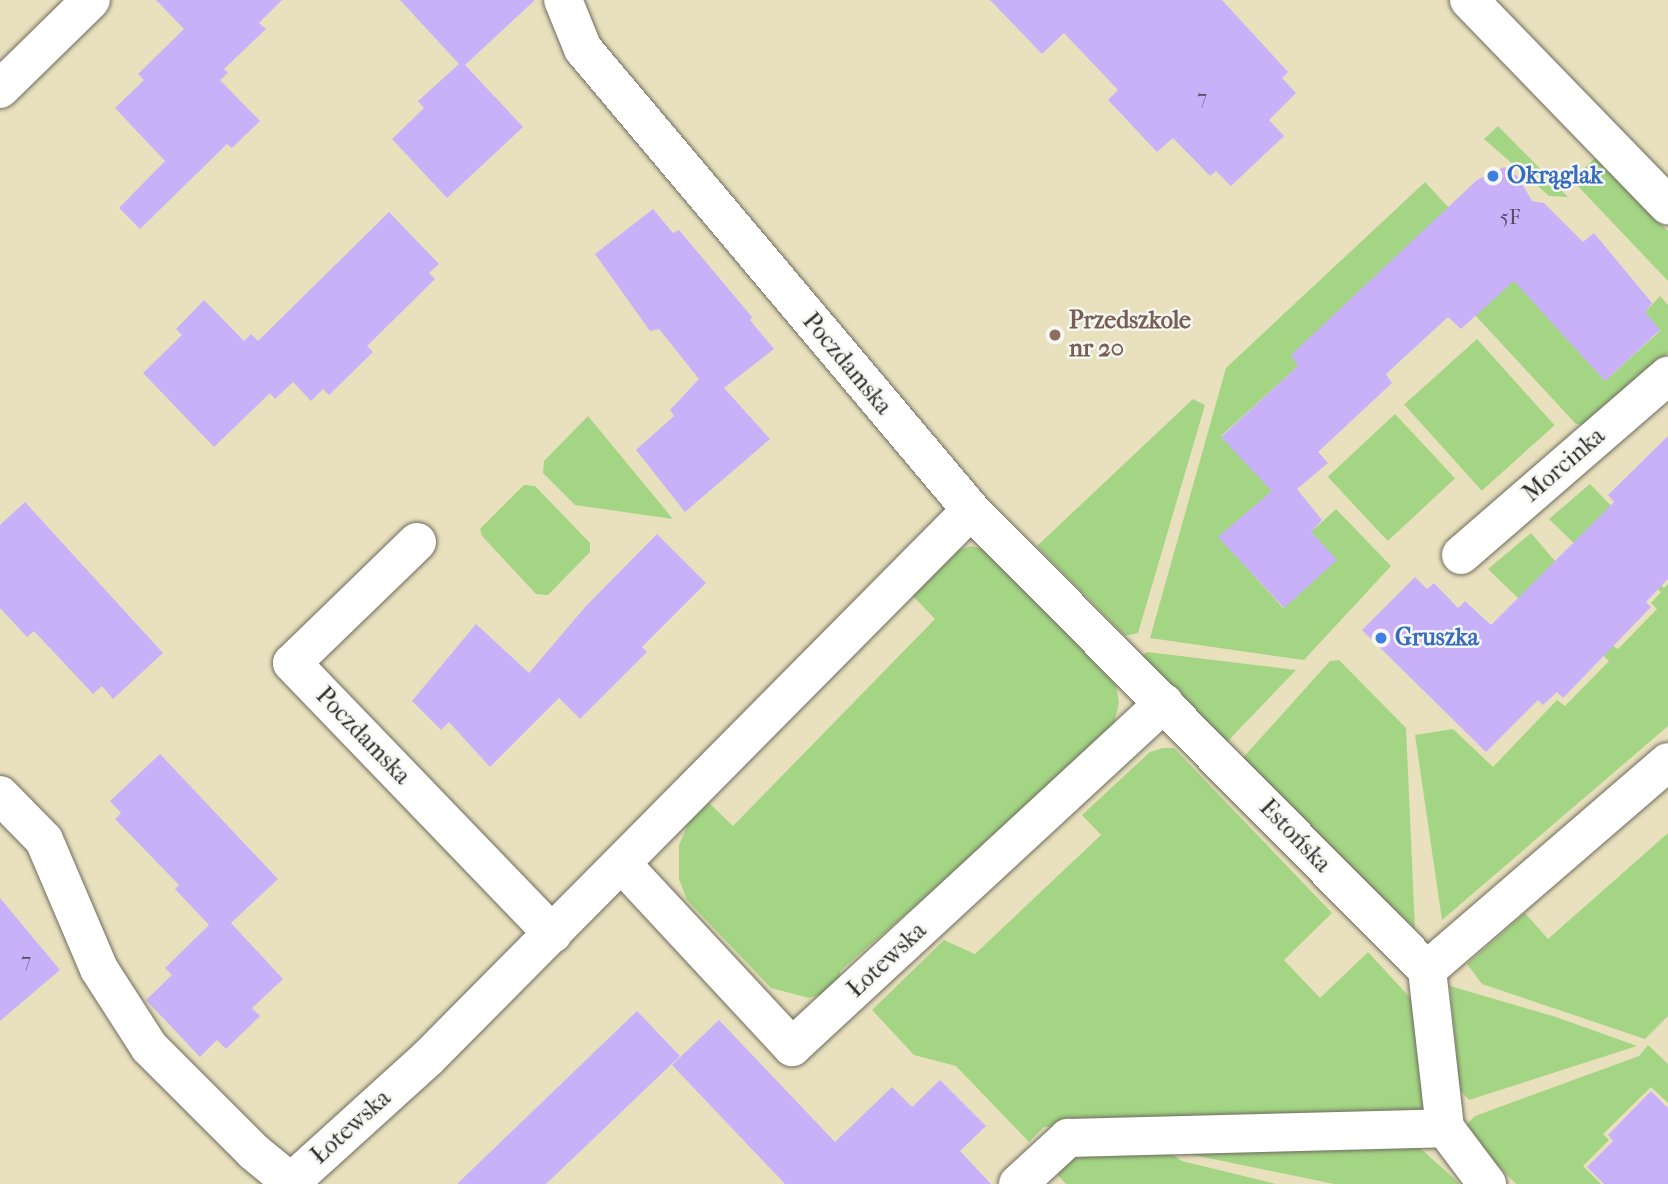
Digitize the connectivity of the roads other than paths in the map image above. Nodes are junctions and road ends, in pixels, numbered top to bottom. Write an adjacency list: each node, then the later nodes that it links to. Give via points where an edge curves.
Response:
1 (91, 0): 4 (street)
2 (563, 0): 7 (street, Poczdamska, via 583,49)
3 (1469, 0): 5 (street)
4 (0, 89)
5 (1668, 205)
6 (1668, 376): 9 (street, Morcinka)
7 (971, 510): 10 (street, Poczdamska); 13 (street, Łotewska)
8 (417, 542): 14 (street, Poczdamska, via 292,663)
9 (1461, 555)
10 (1164, 703): 13 (street, Łotewska, via 792,1046); 15 (street, Estońska)
11 (1668, 762): 15 (street)
12 (0, 795): 17 (street, via 44,840 99,969 149,1046)
13 (622, 864): 14 (street, Łotewska)
14 (553, 934): 17 (street, Łotewska, via 428,1058)
15 (1427, 970): 16 (street)
16 (1445, 1128): 18 (street, via 1068,1138); 19 (street)
17 (291, 1183)
18 (1018, 1184)
19 (1486, 1184)

